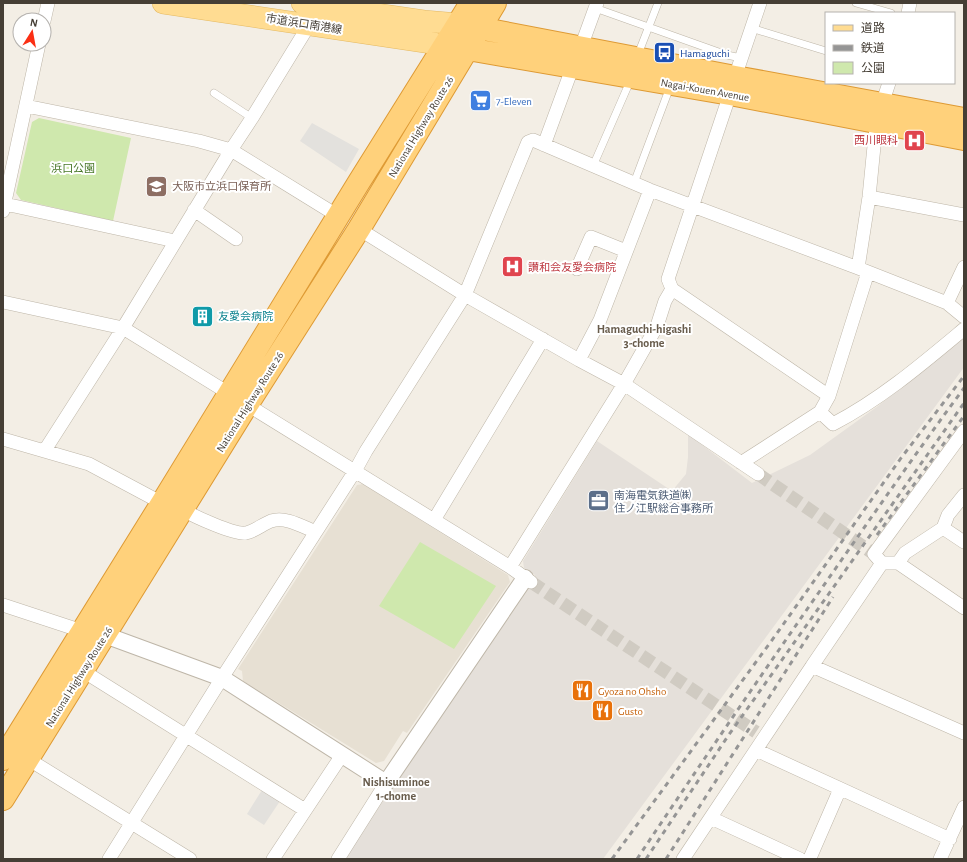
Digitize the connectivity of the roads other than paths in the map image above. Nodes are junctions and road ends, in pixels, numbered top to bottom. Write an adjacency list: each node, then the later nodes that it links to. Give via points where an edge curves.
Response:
1 (163, 3): 11 (main road, 市道浜口南港線)
2 (306, 3): 10 (main road, 市道浜口南港線)
3 (471, 3): 10 (highway, National Highway Route 26)
4 (495, 3): 13 (highway, National Highway Route 26)
5 (658, 3): 12 (lane)
6 (760, 3): 14 (street)
7 (856, 4): 9 (lane)
8 (596, 5): 12 (lane); 19 (street)
9 (887, 12)
10 (459, 24): 13 (highway, Nagai-Kouen Avenue); 15 (highway, National Highway Route 26)
11 (309, 25): 15 (main road, 市道浜口南港線); 27 (street)
12 (649, 27): 20 (lane); 21 (lane, via 727,55)
13 (480, 28): 16 (highway, National Highway Route 26); 19 (highway, Nagai-Kouen Avenue)
14 (752, 28): 17 (lane); 21 (street)
15 (446, 45): 16 (highway, Nagai-Kouen Avenue); 40 (highway, National Highway Route 26)
16 (469, 49): 19 (highway, Nagai-Kouen Avenue); 41 (highway, National Highway Route 26)
17 (825, 51)
18 (37, 52): 25 (street)
19 (577, 57): 20 (highway, Nagai-Kouen Avenue); 30 (street)
20 (634, 68): 21 (highway, Nagai-Kouen Avenue); 23 (highway, Nagai-Kouen Avenue); 32 (lane)
21 (735, 76): 23 (highway, Nagai-Kouen Avenue); 26 (highway, Nagai-Kouen Avenue); 36 (street)
22 (889, 84): 26 (street)
23 (670, 85): 33 (lane)
24 (214, 93): 27 (lane)
25 (26, 106): 31 (street); 37 (street)
26 (880, 113): 28 (highway, Nagai-Kouen Avenue); 29 (highway, Nagai-Kouen Avenue); 35 (street)
27 (252, 118): 31 (street)
28 (964, 119)
29 (964, 139)
30 (544, 145): 32 (street); 49 (street, via 533,140 528,142)
31 (231, 150): 38 (street); 40 (street)
32 (593, 166): 33 (street)
33 (634, 183): 34 (street)
34 (650, 190): 36 (street); 44 (street)
35 (869, 197): 39 (street); 47 (street)
36 (692, 206): 47 (street); 48 (street, via 668,279)
37 (4, 208): 43 (street)
38 (194, 210): 42 (street); 43 (street)
39 (964, 214)
40 (338, 216): 58 (highway, National Highway Route 26)
41 (359, 229): 49 (street); 60 (highway, National Highway Route 26)
42 (236, 239)
43 (175, 241): 53 (street)
44 (626, 251): 46 (street, via 591,237); 56 (street, via 600,320)
45 (964, 267): 51 (street)
46 (577, 269)
47 (863, 270): 51 (street); 59 (street)
48 (672, 289): 57 (street, via 657,326); 59 (street)
49 (465, 295): 55 (street); 66 (street)
50 (3, 302): 53 (street)
51 (947, 304): 52 (street)
52 (964, 317)
53 (123, 328): 58 (street); 64 (street)
54 (964, 329): 61 (street, via 899,383 857,412 833,424)
55 (543, 339): 56 (street); 71 (street)
56 (579, 360): 57 (street)
57 (624, 384): 65 (street); 77 (street)
58 (229, 394): 60 (street); 69 (highway, National Highway Route 26)
59 (829, 396): 61 (street)
60 (247, 405): 66 (street); 70 (highway, National Highway Route 26)
61 (820, 412): 65 (street)
62 (964, 431): 75 (street, via 874,554)
63 (3, 439): 64 (street)
64 (45, 450): 69 (street, via 90,464)
65 (741, 463): 67 (street)
66 (355, 471): 71 (street); 73 (street)
67 (758, 474)
68 (964, 495): 72 (street, via 948,515)
69 (162, 503): 81 (highway, National Highway Route 26)
70 (182, 510): 73 (street, via 226,529 245,533 273,520 285,520); 82 (highway, National Highway Route 26)
71 (434, 520): 77 (street)
72 (943, 528): 74 (street); 76 (street, via 906,553)
73 (316, 532): 85 (street)
74 (964, 542)
75 (882, 563): 76 (street); 83 (street)
76 (898, 563): 80 (street)
77 (510, 567): 78 (street)
78 (528, 580): 91 (street)
79 (3, 605): 81 (street)
80 (964, 608)
81 (82, 631): 89 (highway, National Highway Route 26)
82 (105, 635): 84 (highway, National Highway Route 26); 85 (street)
83 (812, 666): 86 (street); 88 (street, via 760,734)
84 (83, 671): 87 (street); 89 (highway, National Highway Route 26)
85 (222, 678): 87 (street); 90 (street)
86 (964, 733)
87 (186, 735): 95 (street); 97 (street)
88 (756, 750): 92 (street); 96 (street)
89 (11, 752): 93 (highway, National Highway Route 26); 97 (street)
90 (342, 755): 91 (street); 95 (street)
91 (386, 783): 102 (street)
92 (840, 789): 98 (street); 104 (street)
93 (3, 800)
94 (964, 807): 98 (street)
95 (305, 810): 101 (street)
96 (711, 818): 103 (street); 104 (street)
97 (131, 823): 99 (street); 100 (street)
98 (950, 839): 105 (street)
99 (109, 859)
100 (190, 859)
101 (273, 859)
102 (338, 859)
103 (683, 859)
104 (807, 859)
105 (940, 859)

